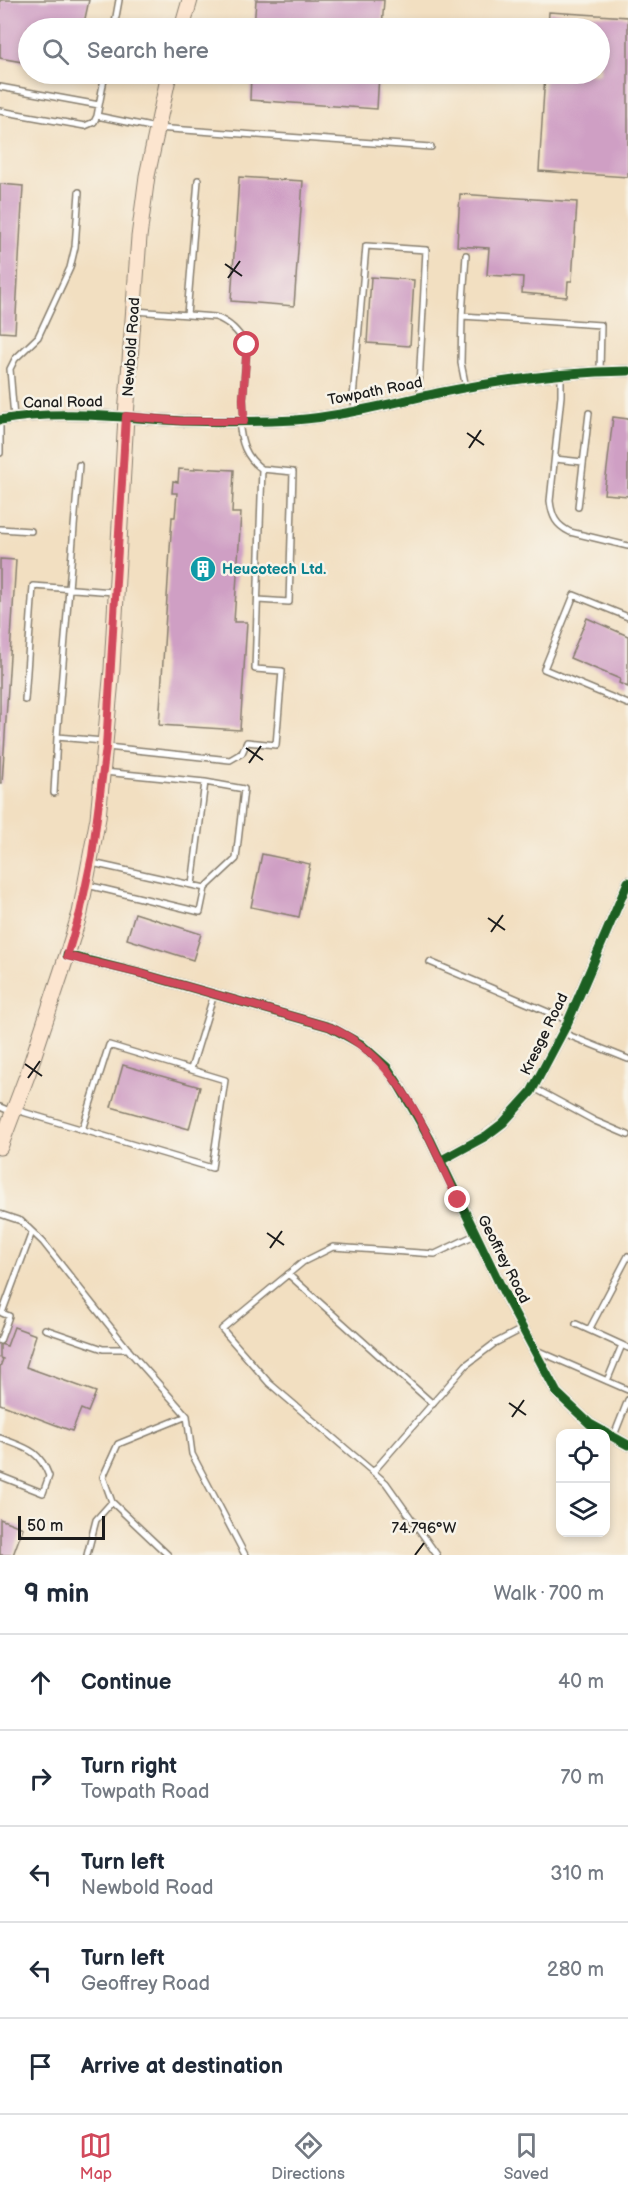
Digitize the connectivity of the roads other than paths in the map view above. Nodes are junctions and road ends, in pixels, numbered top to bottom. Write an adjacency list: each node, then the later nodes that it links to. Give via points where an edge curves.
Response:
1 (119, 0): 3 (lane)
2 (190, 0): 4 (main road)
3 (116, 18)
4 (185, 18)
5 (103, 84): 8 (lane)
6 (167, 84): 11 (main road, Newbold Road)
7 (0, 87): 8 (lane)
8 (99, 105): 10 (lane)
9 (0, 111): 10 (lane, via 86,126)
10 (97, 116): 11 (lane)
11 (156, 128): 12 (lane); 16 (main road, Newbold Road, via 139,237)
12 (431, 147)
13 (198, 180): 17 (lane)
14 (79, 192): 27 (lane, via 70,268 38,337 10,369)
15 (466, 255): 18 (lane)
16 (134, 311): 17 (lane); 26 (main road, Newbold Road)
17 (187, 315): 29 (lane, via 225,320 247,345)
18 (462, 316): 20 (lane, via 601,325); 22 (lane, via 461,363)
19 (628, 371): 20 (street, Towpath Road)
20 (600, 372): 21 (street, Towpath Road)
21 (561, 374): 22 (street, Towpath Road); 32 (lane)
22 (466, 388): 23 (street, Towpath Road)
23 (423, 397): 24 (street, Towpath Road); 24 (lane, via 419,386 426,250 366,246 353,398)
24 (356, 412): 29 (street, Towpath Road)
25 (589, 413): 33 (lane)
26 (126, 416): 27 (street, Canal Road); 29 (street, Towpath Road); 41 (main road, Newbold Road)
27 (14, 418): 28 (street, Canal Road)
28 (0, 420)
29 (242, 421): 35 (lane, via 244,450)
30 (0, 427): 31 (lane)
31 (0, 453)
32 (555, 459): 33 (lane); 39 (lane, via 550,501 556,522 580,536)
33 (583, 462): 36 (lane)
34 (79, 465): 40 (lane)
35 (262, 470): 42 (lane); 42 (lane, via 293,472 289,602)
36 (578, 507)
37 (0, 529): 38 (lane)
38 (31, 531)
39 (628, 546)
40 (68, 588): 41 (lane); 44 (lane, via 33,586); 46 (lane)
41 (116, 592): 47 (main road, Newbold Road)
42 (258, 600): 47 (lane, via 255,669 282,671 276,745 247,742 242,753 230,760)
43 (628, 617): 45 (lane, via 574,595 544,669)
44 (25, 700)
45 (628, 704)
46 (57, 738): 47 (lane); 50 (lane)
47 (106, 744): 48 (main road, Newbold Road)
48 (104, 772): 49 (lane); 51 (main road, Newbold Road)
49 (205, 782): 54 (lane); 55 (lane, via 244,789 236,859)
50 (54, 793)
51 (91, 862): 53 (main road, Newbold Road); 54 (lane)
52 (628, 882): 59 (street, Kresge Road)
53 (86, 885): 55 (lane, via 200,912); 56 (main road, Newbold Road)
54 (192, 885): 55 (lane)
55 (205, 888)
56 (67, 956): 58 (street, Geoffrey Road); 64 (main road, Newbold Road)
57 (430, 962): 59 (lane)
58 (214, 994): 62 (lane); 68 (street, Geoffrey Road, via 330,1027 361,1044 387,1067)
59 (568, 1021): 60 (street, Kresge Road)
60 (562, 1033): 61 (lane); 63 (street, Kresge Road)
61 (628, 1059)
62 (191, 1070): 65 (lane, via 109,1045); 65 (lane, via 225,1080 212,1168)
63 (534, 1088): 66 (lane); 68 (street, Kresge Road, via 503,1123)
64 (9, 1110): 65 (lane); 67 (main road, Newbold Road)
65 (82, 1130)
66 (628, 1135)
67 (0, 1147)
68 (441, 1161): 71 (street, Geoffrey Road)
69 (0, 1214): 70 (lane, via 21,1221)
70 (32, 1232): 78 (lane, via 2,1313 9,1316); 81 (lane)
71 (475, 1234): 73 (lane, via 435,1254 333,1247); 76 (street, Geoffrey Road)
72 (628, 1256): 77 (lane)
73 (288, 1274): 86 (lane); 91 (lane, via 222,1329 269,1383)
74 (576, 1324): 77 (lane)
75 (45, 1329): 81 (lane, via 103,1348)
76 (522, 1329): 82 (street, Geoffrey Road); 86 (lane, via 466,1365)
77 (589, 1330): 79 (lane)
78 (0, 1341)
79 (621, 1345): 80 (lane); 83 (lane)
80 (628, 1348)
81 (128, 1349): 87 (lane)
82 (533, 1349): 83 (lane); 89 (street, Geoffrey Road, via 557,1393 590,1424)
83 (607, 1381): 84 (lane)
84 (628, 1390)
85 (628, 1400): 89 (lane)
86 (433, 1404): 91 (lane)
87 (187, 1416): 93 (lane, via 118,1444 103,1477); 96 (lane, via 192,1454)
88 (0, 1438): 92 (lane, via 33,1451 49,1476 43,1493)
89 (613, 1438): 90 (street, Geoffrey Road)
90 (628, 1445)
91 (373, 1472): 97 (lane)
92 (0, 1476)
93 (112, 1502): 94 (lane, via 96,1520); 95 (lane)
94 (87, 1555)
95 (168, 1555)
96 (245, 1555)
97 (437, 1555)

